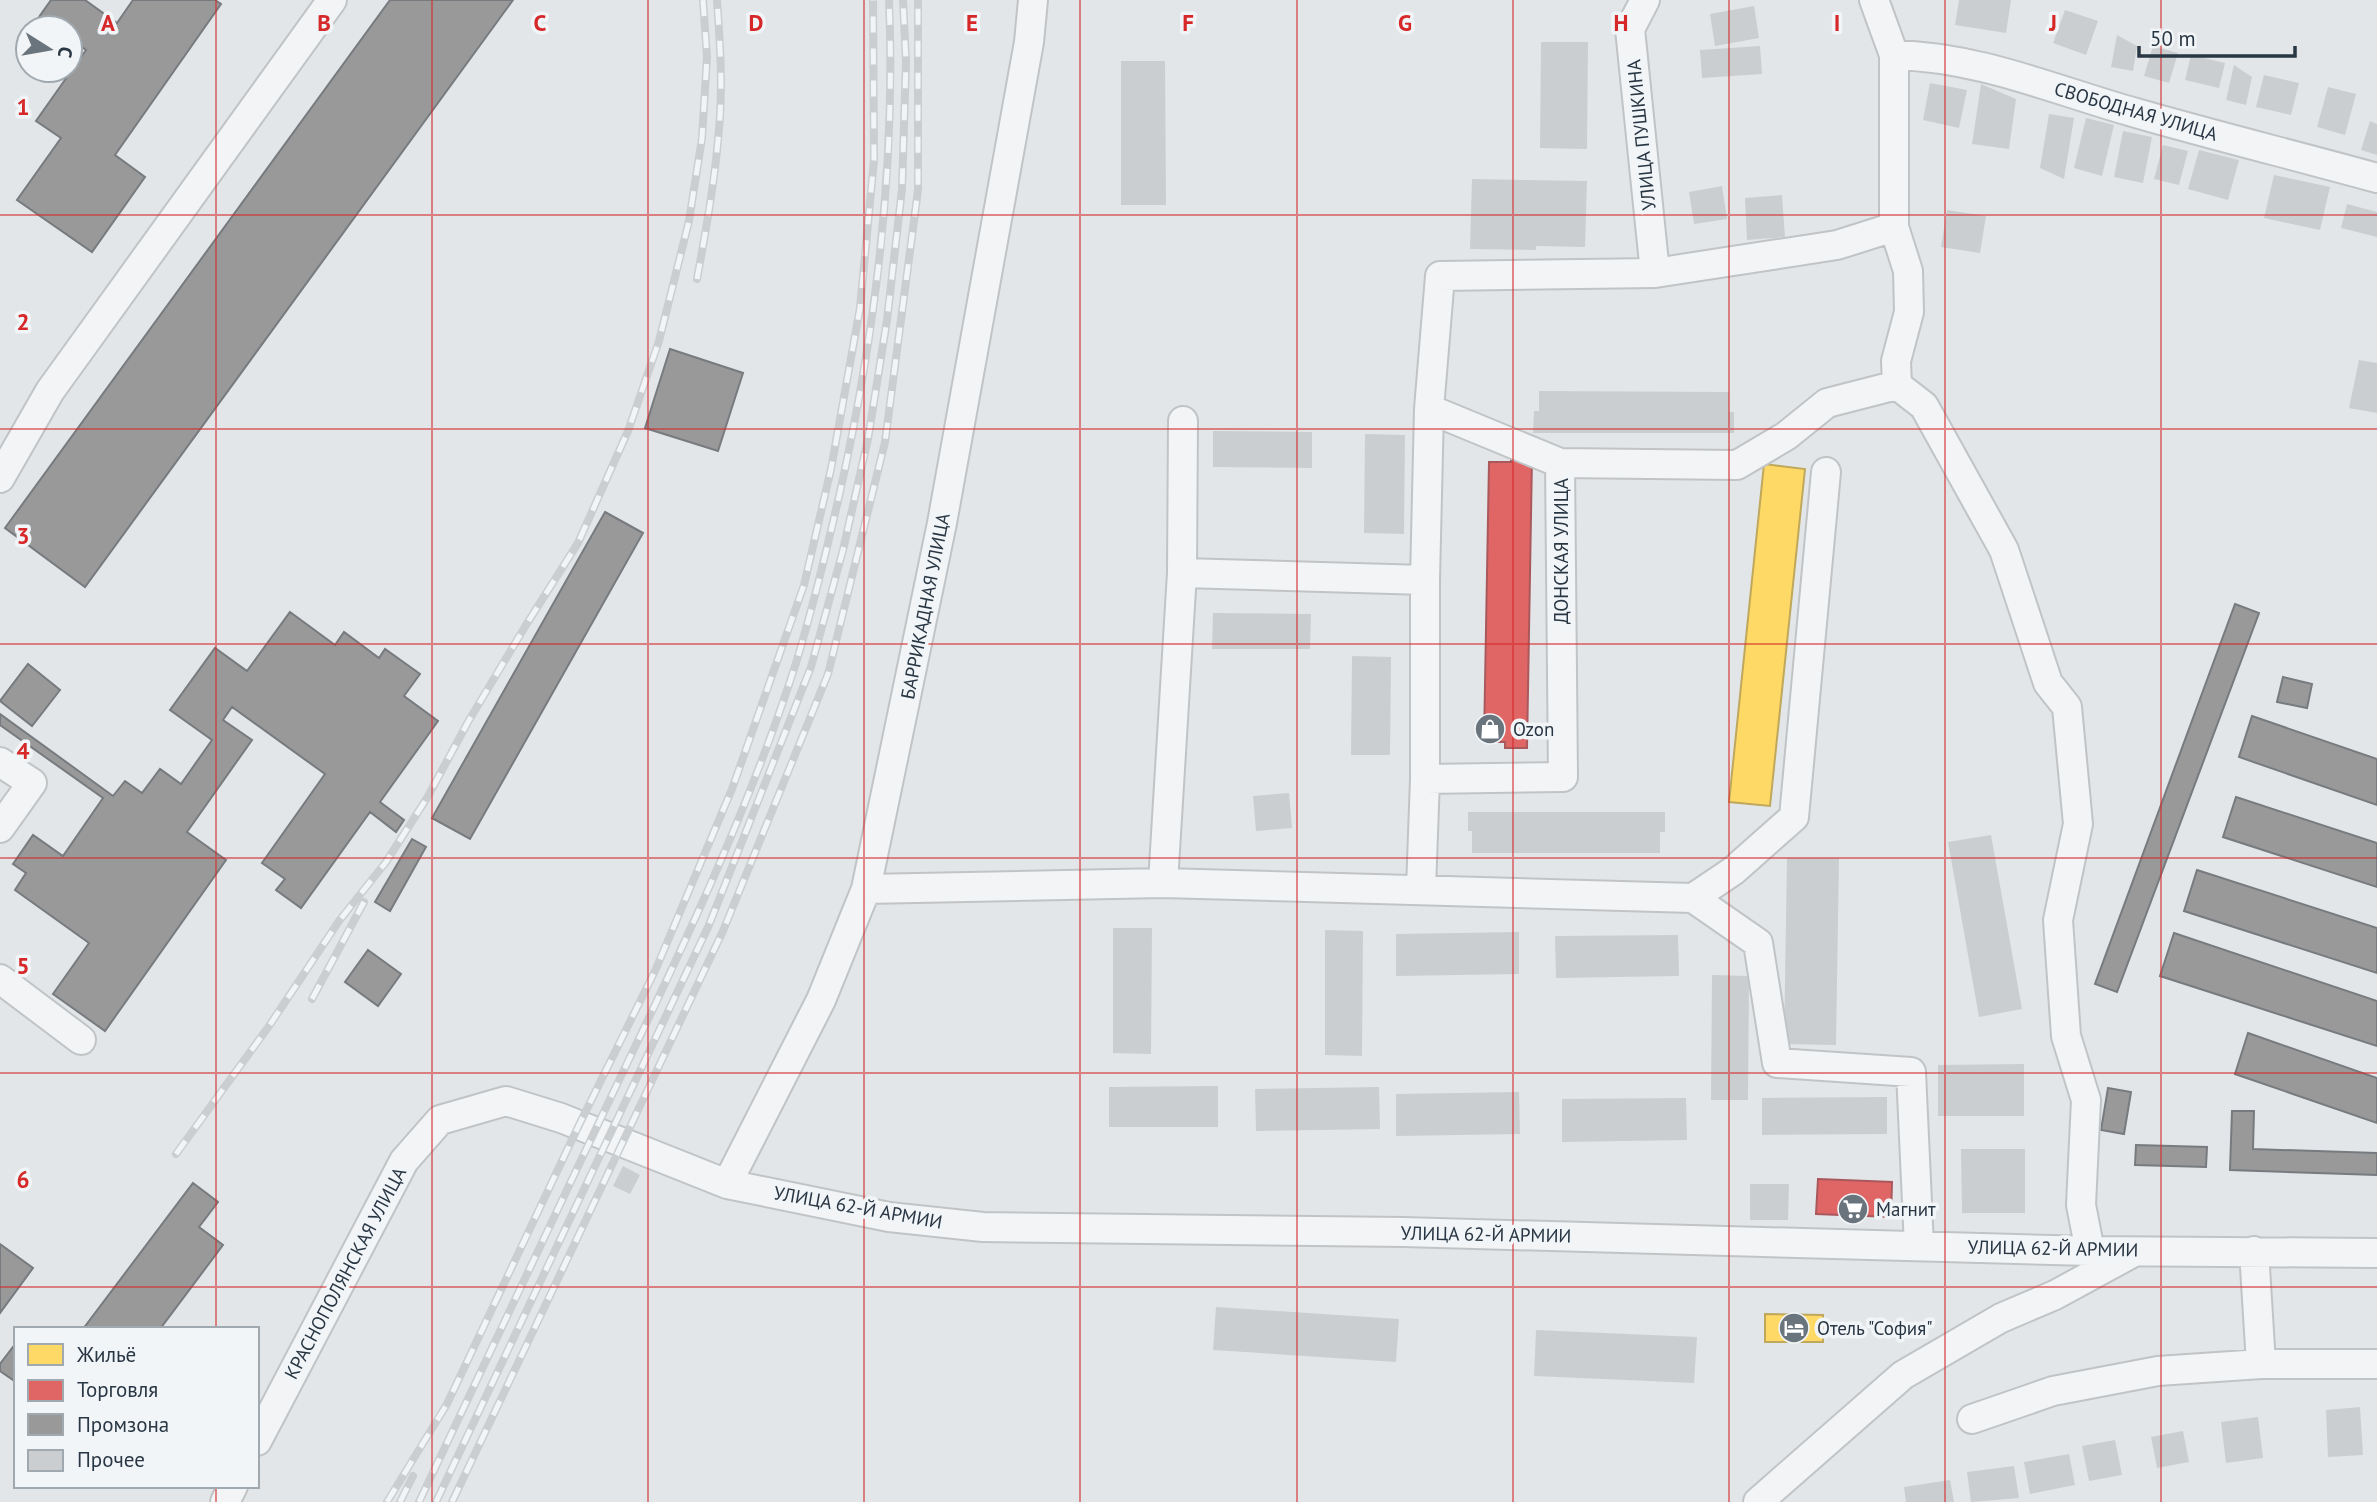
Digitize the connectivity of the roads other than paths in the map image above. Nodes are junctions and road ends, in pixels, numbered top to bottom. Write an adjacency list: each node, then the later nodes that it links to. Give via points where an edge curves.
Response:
1 (332, 0): 14 (street, via 50,391)
2 (1033, 0): 21 (street, БАРРИКАДНАЯ УЛИЦА, via 942,523)
3 (1645, 0): 8 (street, УЛИЦА ПУШКИНА, via 1630,29)
4 (1874, 0): 5 (street)
5 (1894, 55): 6 (street, СВОБОДНАЯ УЛИЦА, via 1975,64 2134,113); 7 (street)
6 (2377, 178)
7 (1894, 228): 8 (street, via 1837,245); 9 (street, via 1908,271 1909,312 1896,361)
8 (1655, 273): 10 (street, via 1440,276)
9 (1897, 385): 12 (street, ДОНСКАЯ УЛИЦА, via 1827,403 1786,436 1737,465); 30 (street, via 1924,406 2004,550 2048,682 2067,707 2078,824 2058,920 2066,1036 2086,1100 2081,1205)
10 (1429, 409): 12 (street); 16 (street)
11 (1183, 421): 15 (street)
12 (1560, 463): 18 (street, ДОНСКАЯ УЛИЦА, via 1563,777)
13 (1826, 472): 23 (street, via 1794,817 1733,871)
14 (0, 478)
15 (1182, 573): 16 (street); 20 (street)
16 (1425, 580): 18 (street)
17 (0, 762): 19 (street, via 32,783)
18 (1425, 779): 22 (street)
19 (0, 828)
20 (1163, 883): 21 (street); 22 (street)
21 (866, 889): 27 (street, БАРРИКАДНАЯ УЛИЦА, via 821,1000)
22 (1421, 889): 23 (street)
23 (1693, 898): 28 (street, via 1758,943 1777,1063 1911,1072)
24 (0, 978): 25 (street)
25 (81, 1040)
26 (608, 1136): 27 (street, УЛИЦА 62-Й АРМИИ); 36 (street, КРАСНОПОЛЯНСКАЯ УЛИЦА, via 506,1101 440,1120 404,1161)
27 (727, 1184): 28 (street, УЛИЦА 62-Й АРМИИ, via 890,1217 984,1227 1403,1232)
28 (1919, 1246): 30 (street, УЛИЦА 62-Й АРМИИ)
29 (2139, 1250): 30 (street, УЛИЦА 62-Й АРМИИ); 31 (street, УЛИЦА 62-Й АРМИИ); 37 (street, via 2001,1318 1903,1374)
30 (2090, 1251)
31 (2255, 1251): 32 (street, УЛИЦА 62-Й АРМИИ); 33 (street)
32 (2377, 1252)
33 (2261, 1364): 34 (street); 35 (street, via 2158,1371 2053,1391)
34 (2377, 1364)
35 (1972, 1419)
36 (259, 1437)
37 (1758, 1502)

